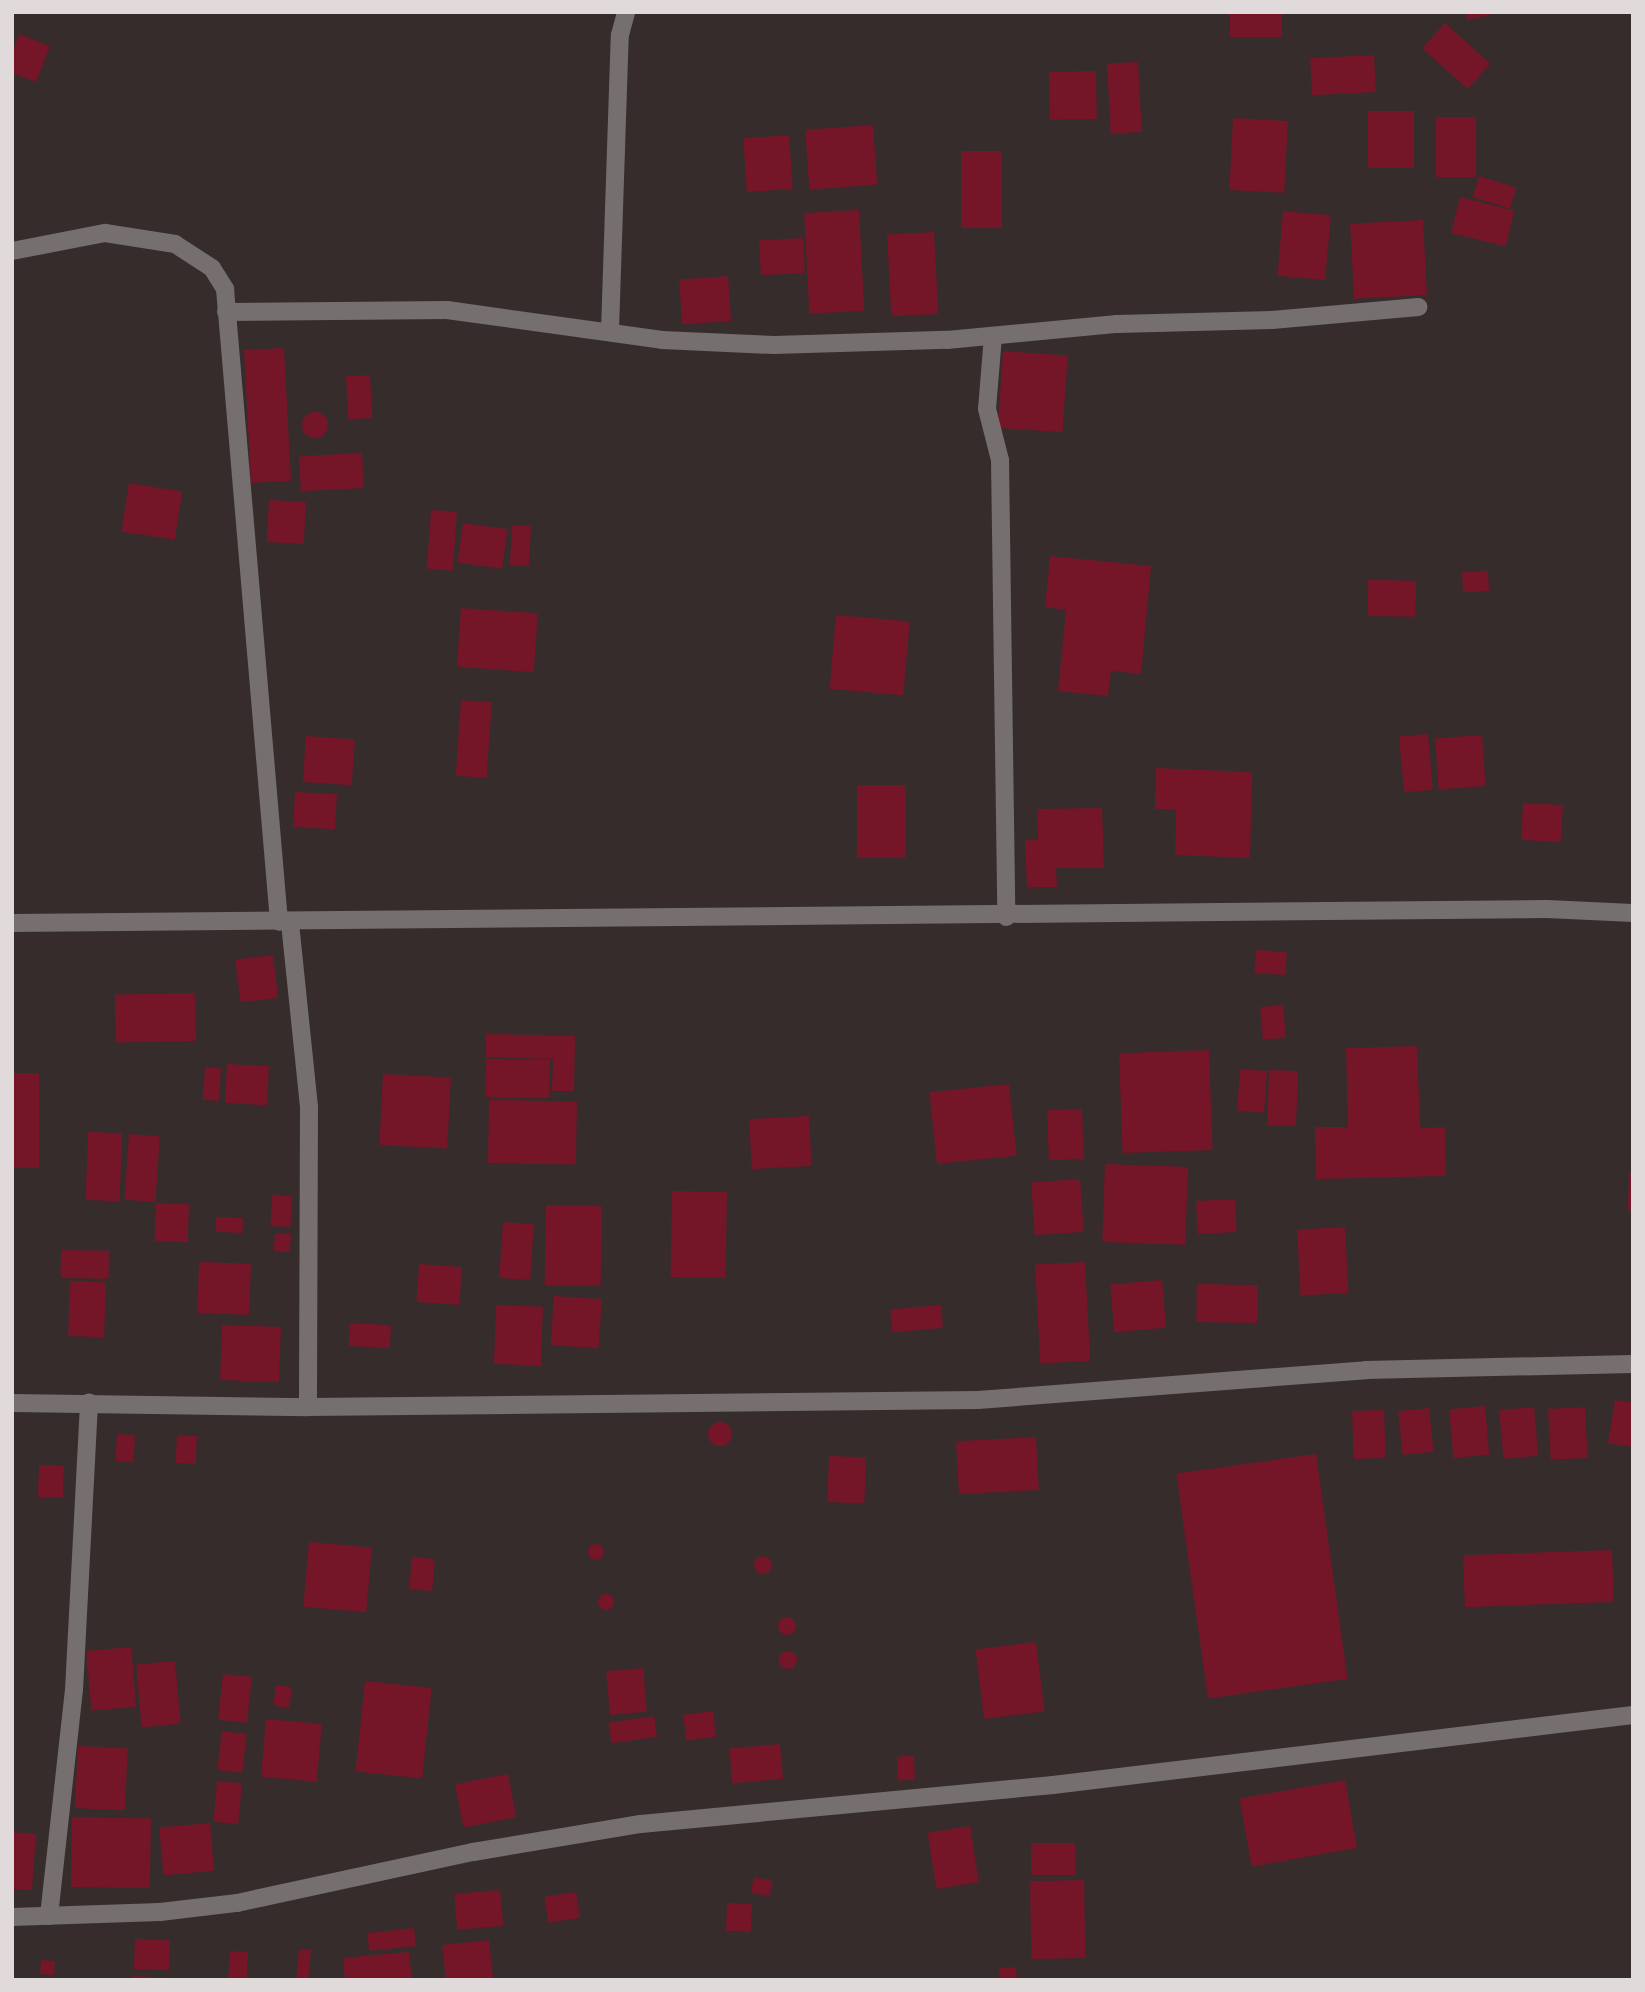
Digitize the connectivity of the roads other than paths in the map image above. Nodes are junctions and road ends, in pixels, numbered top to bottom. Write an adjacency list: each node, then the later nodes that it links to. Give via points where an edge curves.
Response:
1 (626, 12): 5 (street, via 620,34)
2 (12, 251): 4 (street, via 105,233 175,244 212,268 225,289)
3 (1418, 307): 6 (street, via 1272,320 1116,324)
4 (226, 312): 5 (street, via 447,310); 10 (street)
5 (610, 330): 6 (street, via 662,340 774,345)
6 (993, 336): 8 (street, via 987,409 1000,460)
7 (1633, 912): 8 (street, via 1547,909)
8 (1006, 917): 10 (street)
9 (12, 923): 10 (street)
10 (285, 923): 14 (street, via 309,1107)
11 (1633, 1364): 14 (street, via 1366,1370 978,1400)
12 (89, 1402): 13 (street); 14 (street); 16 (street, via 74,1690)
13 (12, 1403)
14 (308, 1406)
15 (1633, 1715): 16 (street, via 1053,1785 640,1824 473,1852 237,1903 160,1912)
16 (49, 1916): 17 (street)
17 (12, 1917)

